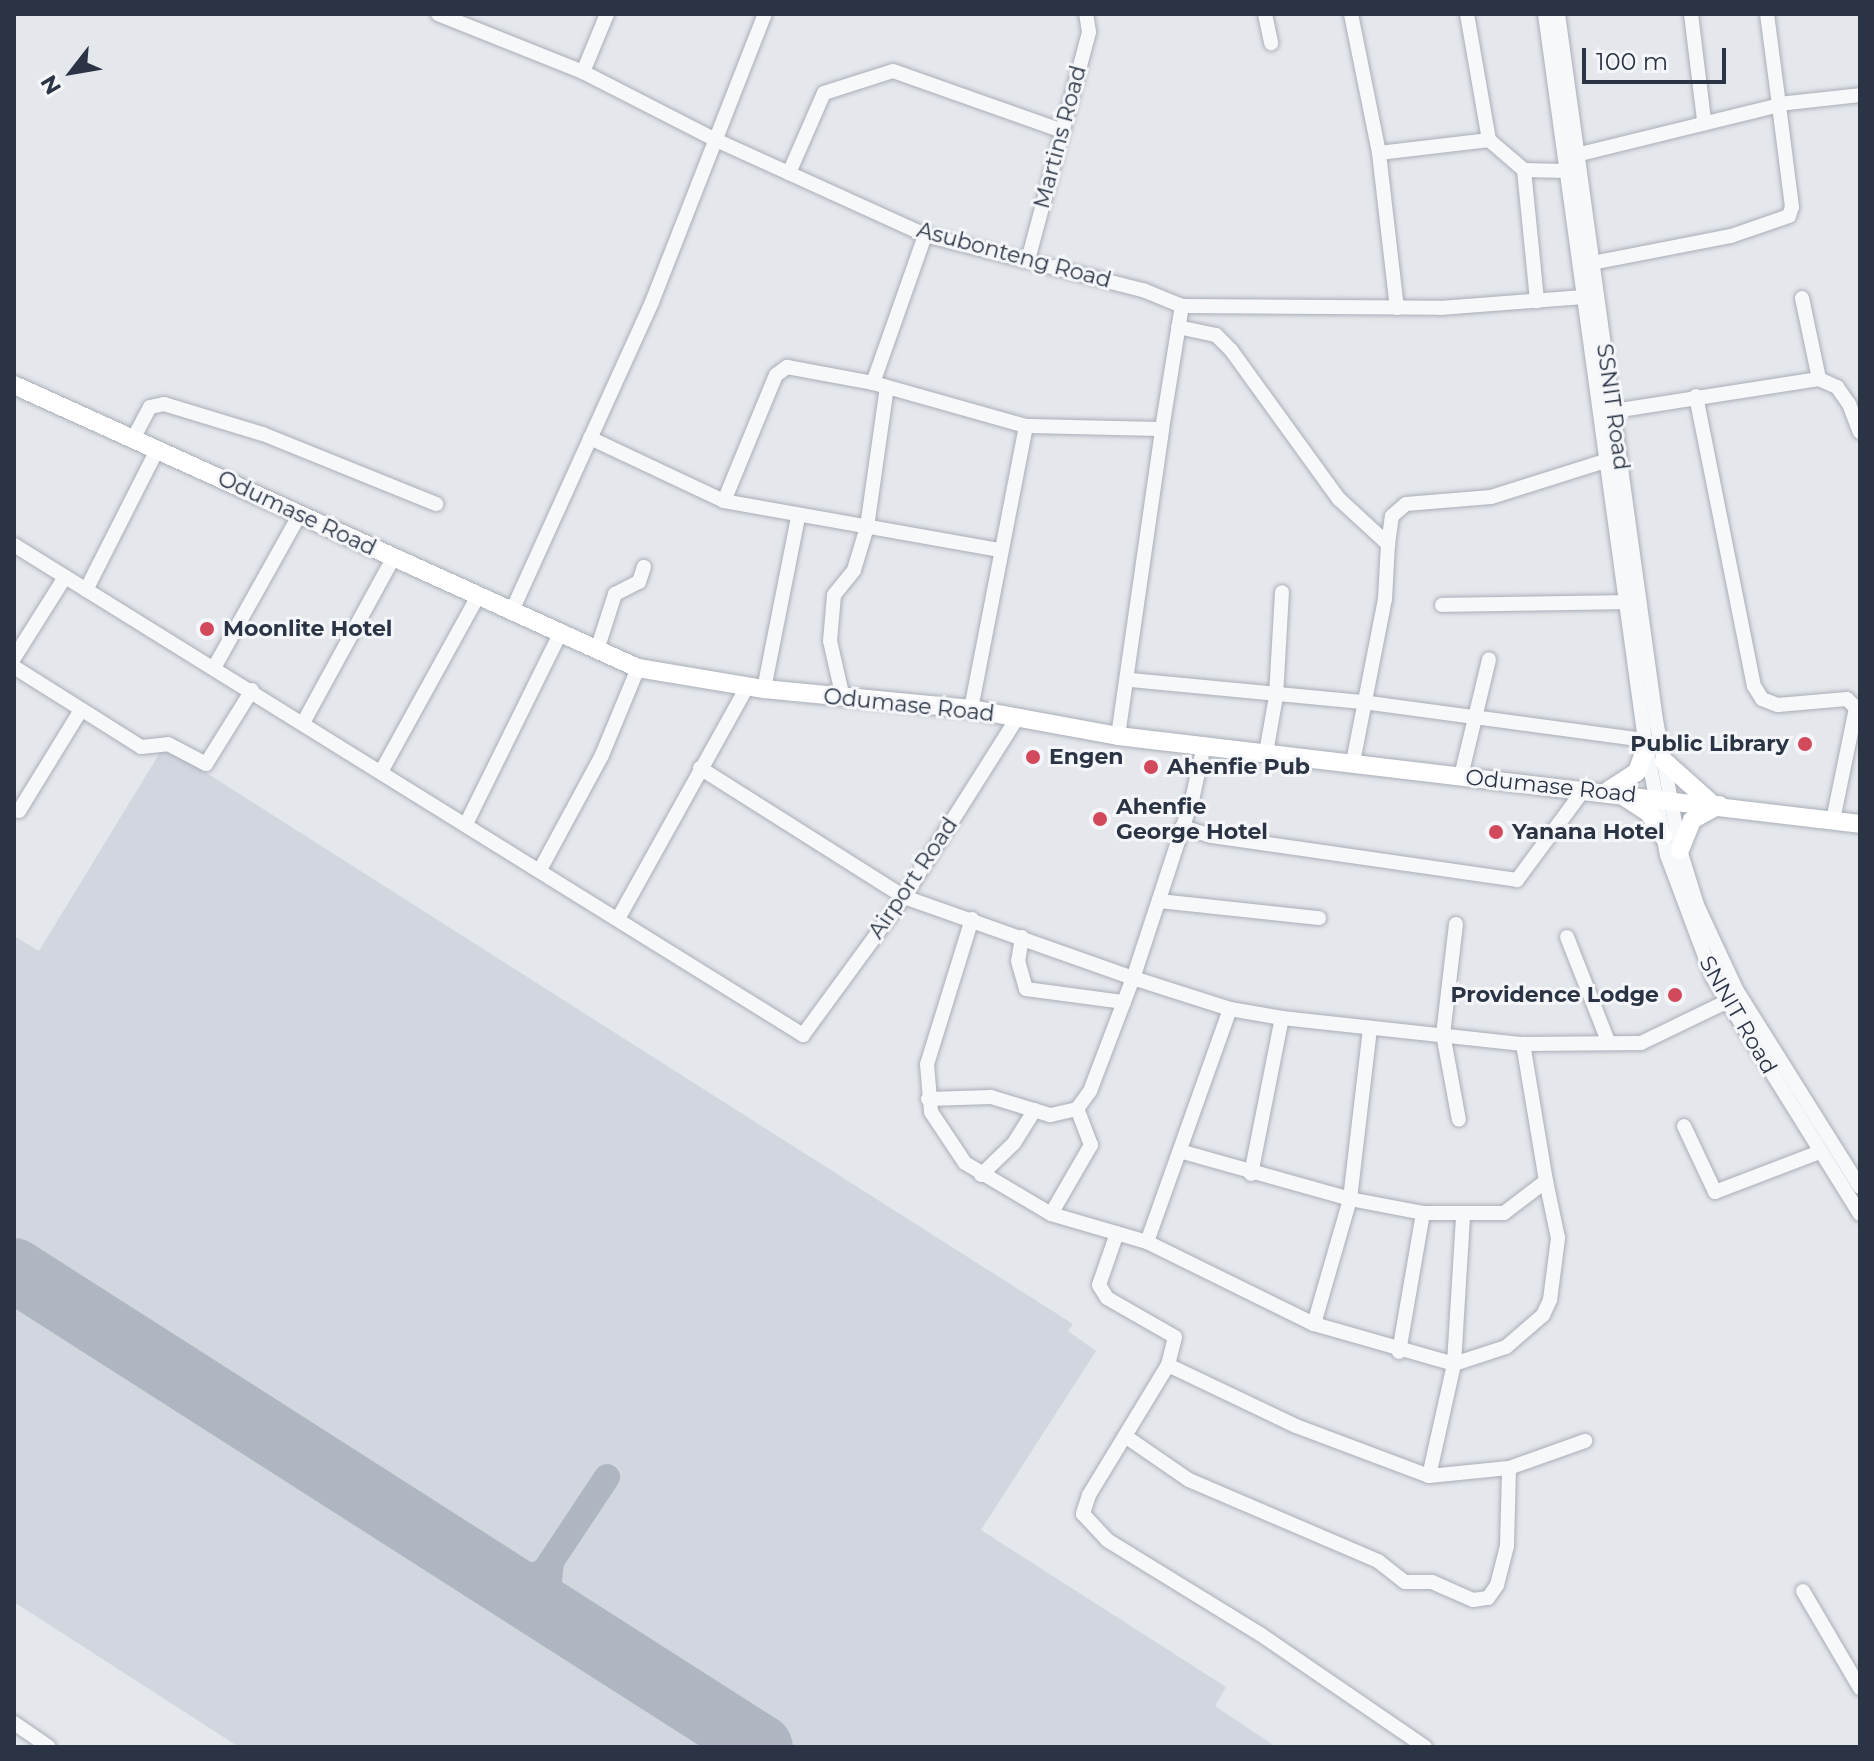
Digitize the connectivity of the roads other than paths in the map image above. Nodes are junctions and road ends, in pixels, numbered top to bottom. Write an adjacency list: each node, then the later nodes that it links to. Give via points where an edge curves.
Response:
1 (438, 14): 13 (street, Asubonteng Road)
2 (607, 14): 13 (street)
3 (765, 14): 19 (street)
4 (1086, 14): 18 (street, Martins Road, via 1089,32)
5 (1265, 14): 12 (street)
6 (1351, 14): 21 (street)
7 (1467, 14): 20 (street)
8 (1545, 14): 15 (street, SSNIT Road)
9 (1558, 14): 15 (street, SSNIT Road)
10 (1691, 14): 17 (street)
11 (1767, 14): 16 (street)
12 (1271, 43)
13 (583, 72): 19 (street, Asubonteng Road)
14 (1860, 95): 16 (street)
15 (1562, 98): 22 (street, SSNIT Road)
16 (1779, 105): 17 (street); 27 (street, via 1789,216 1731,236)
17 (1704, 120): 22 (street)
18 (1060, 130): 24 (street, via 893,71 824,93); 26 (street, Martins Road)
19 (716, 140): 24 (street, Asubonteng Road); 43 (street)
20 (1489, 140): 21 (street); 23 (street)
21 (1379, 153): 32 (street)
22 (1568, 161): 23 (street); 27 (street, SSNIT Road); 28 (street, SSNIT Road)
23 (1524, 170): 30 (street)
24 (789, 173): 25 (street, Asubonteng Road)
25 (925, 235): 26 (street, Asubonteng Road); 36 (street)
26 (1028, 260): 31 (street, Asubonteng Road, via 1143,290)
27 (1592, 263): 38 (street, SSNIT Road)
28 (1584, 297): 30 (street, Asubonteng Road); 45 (street, SSNIT Road)
29 (1802, 298): 34 (street)
30 (1537, 301): 32 (street, Asubonteng Road)
31 (1182, 306): 32 (street, Asubonteng Road); 33 (street)
32 (1397, 308)
33 (1178, 327): 40 (street); 51 (street, via 1216,335 1231,350 1339,499)
34 (1819, 379): 37 (street); 41 (street, via 1837,387)
35 (14, 385): 42 (main road, Odumase Road)
36 (880, 385): 39 (street); 46 (street, via 787,367 776,375); 50 (street)
37 (1696, 396): 38 (street); 95 (street, via 1754,686 1762,699 1778,705 1847,699 1856,708)
38 (1614, 411): 85 (street, SSNIT Road)
39 (1026, 426): 40 (street); 53 (street)
40 (1162, 429): 70 (street)
41 (1860, 432)
42 (134, 437): 44 (main road, Odumase Road); 47 (street, via 150,407 164,404 263,434)
43 (590, 438): 46 (street); 62 (street)
44 (158, 448): 48 (main road, Odumase Road); 57 (street)
45 (1608, 460): 51 (street, via 1491,497 1406,504 1392,516); 60 (street, SSNIT Road)
46 (724, 501): 49 (street)
47 (436, 504)
48 (300, 514): 54 (main road, Odumase Road); 67 (street)
49 (798, 518): 50 (street); 71 (street)
50 (867, 527): 53 (street); 74 (street, via 854,570 834,595 830,641)
51 (1388, 544): 75 (street, via 1385,599)
52 (14, 545): 56 (street)
53 (999, 550): 76 (street)
54 (394, 557): 59 (main road, Odumase Road); 80 (street)
55 (644, 567): 64 (street, via 639,582 615,594)
56 (65, 577): 57 (street); 65 (street)
57 (86, 590): 67 (street)
58 (1282, 592): 73 (street)
59 (477, 598): 62 (main road, Odumase Road); 88 (street)
60 (1627, 602): 61 (street); 82 (street, SSNIT Road)
61 (1442, 605)
62 (511, 613): 63 (main road, Odumase Road)
63 (560, 634): 64 (main road, Odumase Road); 96 (street)
64 (597, 650): 69 (main road, Odumase Road)
65 (14, 658)
66 (1489, 659): 78 (street)
67 (215, 666): 72 (street)
68 (14, 667): 77 (street)
69 (638, 668): 71 (main road, Odumase Road); 101 (street, via 602,755)
70 (1130, 680): 73 (street); 81 (street)
71 (756, 688): 74 (main road, Odumase Road); 87 (street)
72 (252, 690): 77 (street, via 206,764 168,744 141,747); 80 (street)
73 (1276, 696): 75 (street); 84 (street)
74 (843, 698): 76 (main road, Odumase Road)
75 (1363, 702): 78 (street); 86 (street)
76 (971, 709): 79 (main road, Odumase Road)
77 (81, 710): 94 (street)
78 (1474, 716): 82 (street); 89 (street)
79 (1017, 718): 81 (main road, Odumase Road); 102 (street, Airport Road)
80 (303, 723): 88 (street)
81 (1118, 736): 83 (main road, Odumase Road)
82 (1645, 744): 91 (main road, via 1637,772); 92 (street, SSNIT Road)
83 (1204, 745): 84 (main road, Odumase Road); 98 (street)
84 (1266, 753): 86 (main road, Odumase Road)
85 (1664, 761): 92 (street, SSNIT Road); 93 (main road)
86 (1353, 762): 89 (main road, Odumase Road)
87 (700, 768): 102 (street); 104 (street)
88 (382, 770): 96 (street)
89 (1461, 776): 90 (main road, Odumase Road)
90 (1585, 788): 91 (main road, Odumase Road); 98 (street, via 1517,880 1212,836)
91 (1609, 790): 92 (main road, Odumase Road); 99 (main road, via 1645,810)
92 (1663, 799): 93 (main road, Odumase Road); 99 (street, SNNIT Road); 100 (street, SNNIT Road)
93 (1716, 805): 95 (main road, Odumase Road); 100 (main road, via 1692,820)
94 (19, 811)
95 (1833, 820): 97 (main road, Odumase Road)
96 (467, 822): 101 (street)
97 (1860, 824)
98 (1182, 827): 103 (street)
99 (1663, 836): 112 (street, SNNIT Road, via 1683,909)
100 (1680, 850): 129 (street, SNNIT Road, via 1697,905 1737,991)
101 (541, 868): 104 (street)
102 (904, 897): 104 (street, Airport Road, via 803,1035); 106 (street)
103 (1159, 901): 105 (street); 110 (street)
104 (619, 917)
105 (1319, 918)
106 (972, 919): 108 (street); 119 (street, via 927,1064)
107 (1456, 924): 116 (street)
108 (1022, 937): 110 (street); 111 (street, via 1018,961 1026,989)
109 (1567, 937): 117 (street)
110 (1133, 978): 111 (street); 113 (street)
111 (1124, 1002): 120 (street, via 1090,1091)
112 (1726, 1002): 117 (street, via 1657,1038); 125 (street, SNNIT Road)
113 (1230, 1009): 114 (street); 124 (street)
114 (1282, 1018): 115 (street); 126 (street)
115 (1370, 1030): 116 (street); 130 (street)
116 (1443, 1034): 118 (street); 122 (street)
117 (1608, 1041): 118 (street)
118 (1523, 1044): 128 (street)
119 (928, 1099): 121 (street, via 967,1095); 127 (street, via 945,1139)
120 (1077, 1109): 121 (street, via 1065,1115); 132 (street, via 1091,1145)
121 (1035, 1110): 127 (street, via 1009,1149)
122 (1459, 1120)
123 (1684, 1126): 125 (street, via 1715,1192)
124 (1183, 1152): 126 (street); 136 (street)
125 (1820, 1152): 129 (street, SNNIT Road)
126 (1251, 1174): 130 (street)
127 (981, 1175): 132 (street)
128 (1546, 1181): 134 (street, via 1515,1208); 139 (street, via 1558,1238 1550,1300 1543,1315 1506,1347)
129 (1855, 1189): 133 (street, SNNIT Road)
130 (1350, 1199): 131 (street); 137 (street)
131 (1423, 1213): 134 (street); 138 (street)
132 (1051, 1214): 135 (street)
133 (1860, 1214)
134 (1463, 1217): 139 (street)
135 (1117, 1233): 136 (street); 140 (street, via 1099,1285 1107,1298 1175,1337)
136 (1147, 1242): 137 (street)
137 (1314, 1324): 138 (street)
138 (1399, 1352): 139 (street)
139 (1454, 1364): 144 (street)
140 (1168, 1365): 141 (street); 144 (street, via 1296,1426)
141 (1125, 1436): 143 (street, via 1189,1480 1378,1561 1399,1579 1432,1582 1473,1600 1488,1598 1497,1585 1507,1546); 149 (street, via 1083,1514 1097,1531)
142 (1585, 1441): 143 (street)
143 (1509, 1468): 144 (street)
144 (1429, 1476)
145 (1803, 1591): 146 (street)
146 (1860, 1688)
147 (14, 1723): 148 (street)
148 (49, 1747)
149 (1425, 1747)

